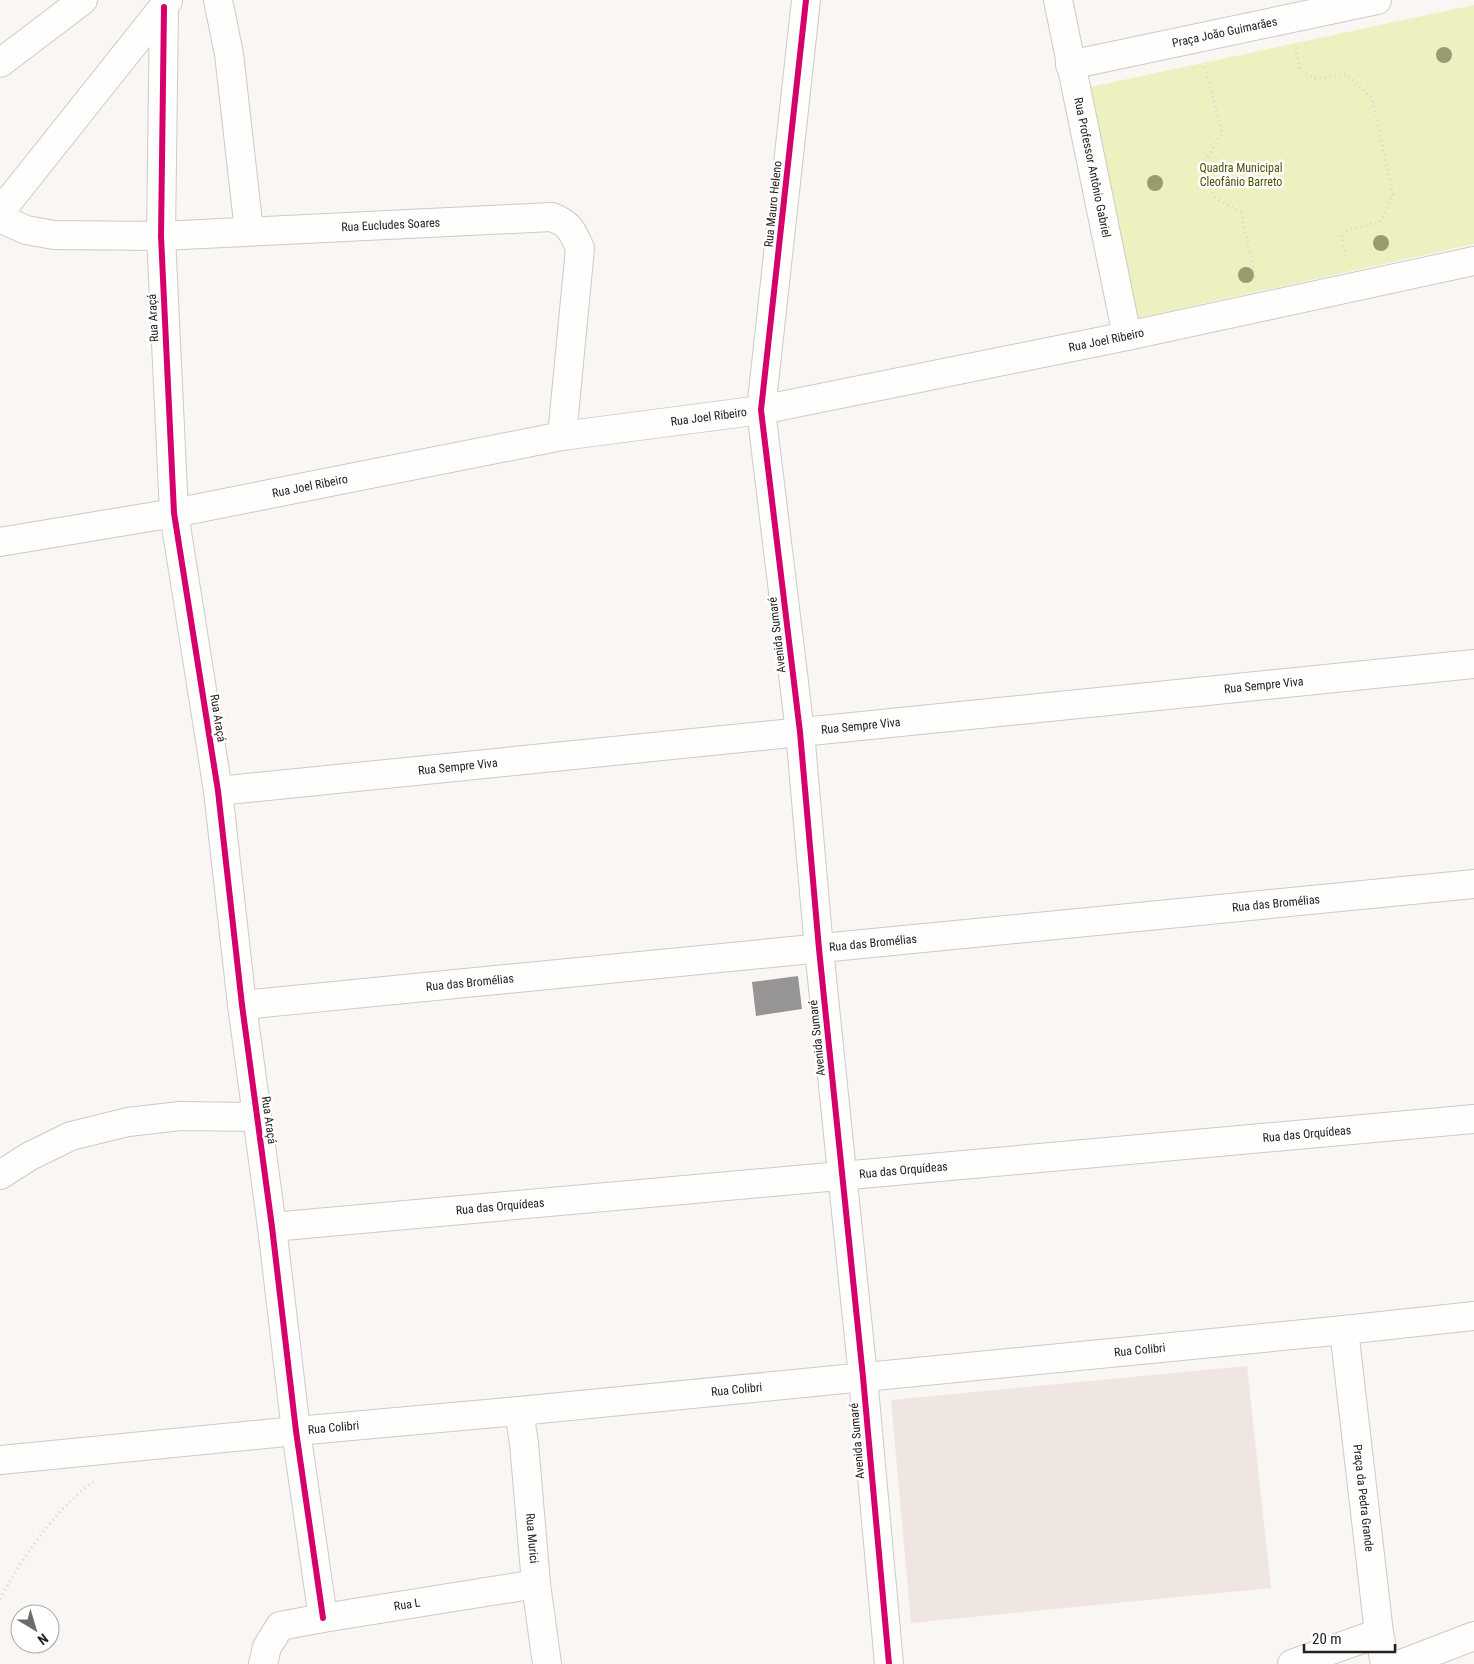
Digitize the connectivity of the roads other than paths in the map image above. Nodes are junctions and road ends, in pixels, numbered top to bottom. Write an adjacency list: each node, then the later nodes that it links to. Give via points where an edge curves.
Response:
1 (83, 0): 7 (street)
2 (218, 0): 11 (street, via 229,54)
3 (806, 0): 15 (street, Rua Mauro Heleno)
4 (1058, 0): 8 (street, Rua Professor Antônio Gabriel)
5 (1377, 0): 8 (street, Praça João Guimarães)
6 (167, 3): 9 (street); 12 (street, Rua Araçá)
7 (0, 63)
8 (1070, 66): 14 (street, Rua Professor Antônio Gabriel)
9 (0, 212)
10 (0, 218): 12 (street, Rua Eucludes Soares, via 26,230 54,235)
11 (248, 231): 12 (street, Rua Eucludes Soares); 16 (street, Rua Eucludes Soares, via 552,217 564,221 580,248)
12 (161, 236): 17 (street, Rua Araçá)
13 (1474, 262): 14 (street, Rua Joel Ribeiro)
14 (1127, 336): 15 (street, Rua Joel Ribeiro)
15 (761, 410): 16 (street, Rua Joel Ribeiro); 20 (street, Avenida Sumaré)
16 (562, 436): 17 (street, Rua Joel Ribeiro)
17 (174, 513): 18 (street, Rua Joel Ribeiro); 21 (street, Rua Araçá)
18 (0, 542)
19 (1474, 664): 20 (street, Rua Sempre Viva)
20 (800, 732): 21 (street, Rua Sempre Viva); 23 (street, Avenida Sumaré)
21 (218, 791): 24 (street, Rua Araçá)
22 (1474, 884): 23 (street, Rua das Bromélias)
23 (819, 949): 24 (street, Rua das Bromélias); 28 (street, Avenida Sumaré)
24 (242, 1005): 25 (street, Rua Araçá)
25 (257, 1117): 27 (street, via 180,1116 128,1122 71,1136); 29 (street, Rua Araçá)
26 (1474, 1118): 28 (street, Rua das Orquídeas)
27 (0, 1175)
28 (843, 1176): 29 (street, Rua das Orquídeas); 32 (street, Avenida Sumaré)
29 (272, 1227): 34 (street, Rua Araçá)
30 (1474, 1316): 31 (street, Rua Colibri)
31 (1344, 1330): 32 (street, Rua Colibri); 38 (street, Praça da Pedra Grande)
32 (863, 1377): 33 (street, Rua Colibri); 42 (street, Avenida Sumaré)
33 (519, 1411): 34 (street, Rua Colibri); 36 (street, Rua Murici)
34 (296, 1431): 35 (street, Rua Colibri); 37 (street, Rua Araçá)
35 (0, 1460)
36 (536, 1584): 37 (street, Rua L); 41 (street, Rua Murici)
37 (322, 1618): 40 (street, Rua L, via 280,1626 267,1648)
38 (1379, 1634): 43 (street); 44 (street, Praça da Pedra Grande)
39 (1474, 1636): 45 (street)
40 (263, 1664)
41 (547, 1664)
42 (889, 1664)
43 (1292, 1664)
44 (1385, 1664)
45 (1401, 1664)

